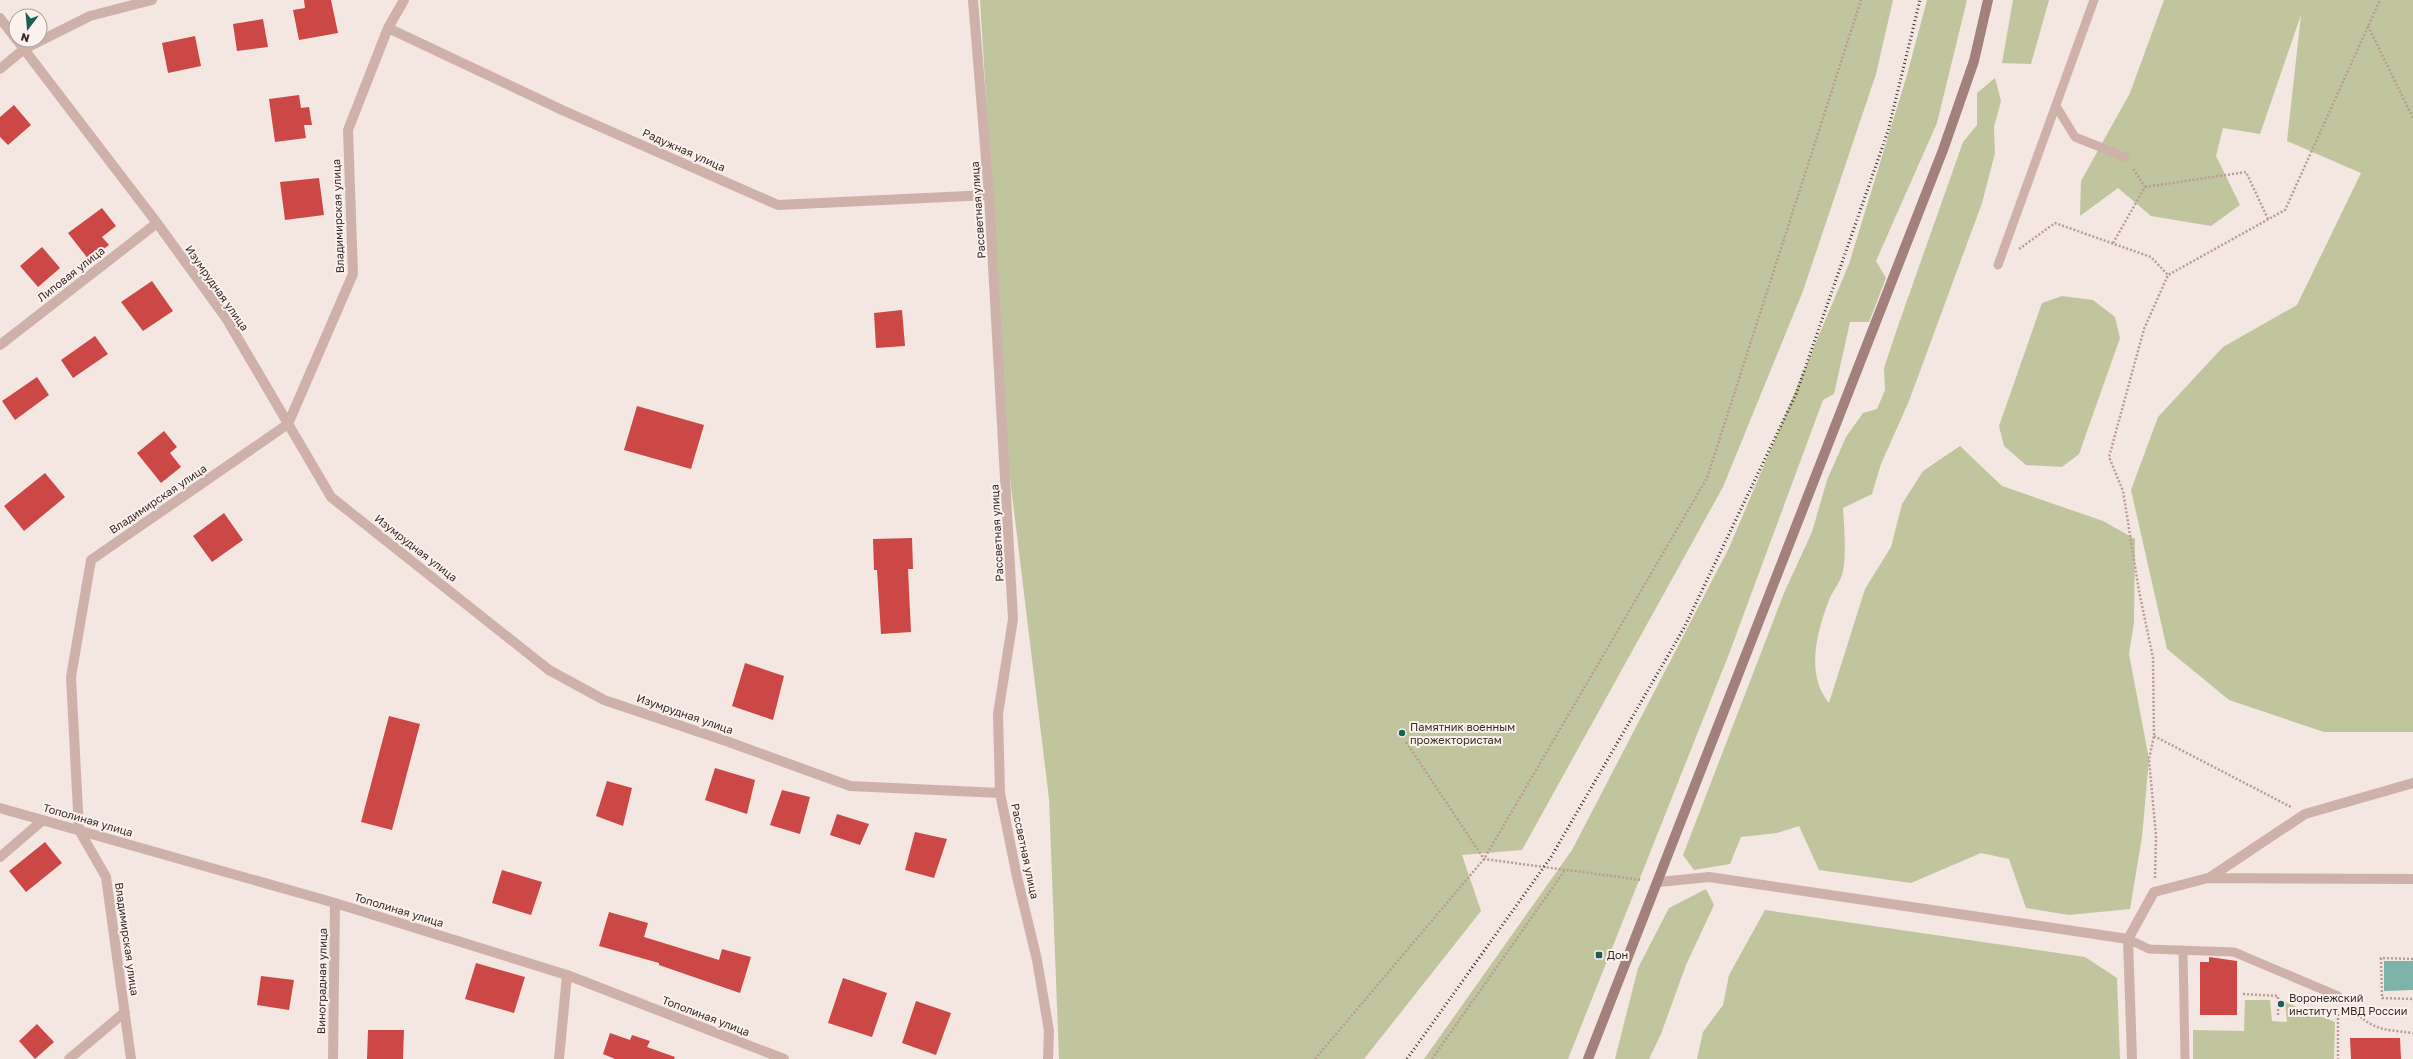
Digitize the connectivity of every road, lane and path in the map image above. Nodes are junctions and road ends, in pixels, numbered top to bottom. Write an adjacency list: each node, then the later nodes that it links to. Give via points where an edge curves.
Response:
1 (152, 0): 12 (street, via 90,16)
2 (404, 0): 11 (street, Владимирская улица)
3 (973, 0): 18 (street, Рассветная улица)
4 (1861, 0): 35 (path, via 1708,478)
5 (1988, 0): 39 (street, via 1974,61 1943,150)
6 (2094, 0): 14 (lane)
7 (2380, 0): 9 (path)
8 (0, 18): 10 (street, Изумрудная улица)
9 (2368, 26): 15 (path); 19 (path, via 2285,210)
10 (8, 28)
11 (388, 28): 18 (street, Радужная улица, via 562,110 778,205); 25 (street, Владимирская улица, via 348,130 353,274)
12 (24, 49): 13 (street); 20 (street, Изумрудная улица)
13 (0, 69)
14 (2056, 106): 16 (lane, via 2075,137); 22 (lane)
15 (2413, 118)
16 (2125, 157): 17 (path)
17 (2145, 187): 19 (path, via 2246,172); 21 (path)
18 (989, 195): 29 (street, Рассветная улица, via 1014,619 998,714)
19 (2268, 219): 23 (path)
20 (157, 224): 24 (street, Липовая улица); 25 (street, Изумрудная улица, via 226,318)
21 (2113, 244): 22 (path, via 2055,223); 23 (path, via 2151,257)
22 (1998, 265)
23 (2168, 275): 26 (path, via 2144,329 2110,458 2123,491 2153,658)
24 (0, 344)
25 (288, 424): 29 (street, Изумрудная улица, via 331,497 549,670 604,700 850,786); 33 (street, Владимирская улица, via 91,560 71,677)
26 (2154, 736): 31 (path); 40 (path, via 2149,760 2156,836)
27 (1406, 742): 35 (path)
28 (2413, 783): 31 (street)
29 (1000, 793): 57 (street, Рассветная улица, via 1017,877 1038,960 1049,1031)
30 (0, 808): 32 (street, Тополиная улица)
31 (2305, 814): 37 (street)
32 (43, 820): 33 (street, Тополиная улица); 34 (street)
33 (79, 830): 41 (street, Тополиная улица); 49 (street, Владимирская улица, via 106,877)
34 (0, 857)
35 (1484, 859): 36 (path); 58 (path)
36 (1565, 870): 39 (path); 59 (path)
37 (2208, 878): 38 (street); 40 (street)
38 (2413, 879)
39 (1659, 882): 42 (street, via 1709,876); 60 (street)
40 (2154, 892): 42 (street)
41 (335, 903): 45 (street, Тополиная улица); 54 (street, Виноградная улица)
42 (2128, 939): 43 (lane, via 2149,949); 61 (street)
43 (2183, 950): 47 (lane, via 2234,952); 62 (lane)
44 (2413, 959): 48 (path, via 2381,958 2382,998)
45 (567, 975): 55 (street); 56 (street, Тополиная улица)
46 (2243, 994): 50 (path, via 2278,996)
47 (2338, 996): 51 (path, via 2367,1024 2380,1030); 63 (path)
48 (2413, 999)
49 (125, 1012): 52 (street); 53 (street, Владимирская улица)
50 (2278, 1016)
51 (2413, 1033)
52 (69, 1059)
53 (131, 1059)
54 (333, 1059)
55 (559, 1059)
56 (784, 1059)
57 (1048, 1059)
58 (1315, 1059)
59 (1432, 1059)
60 (1588, 1059)
61 (2132, 1059)
62 (2185, 1059)
63 (2338, 1059)

